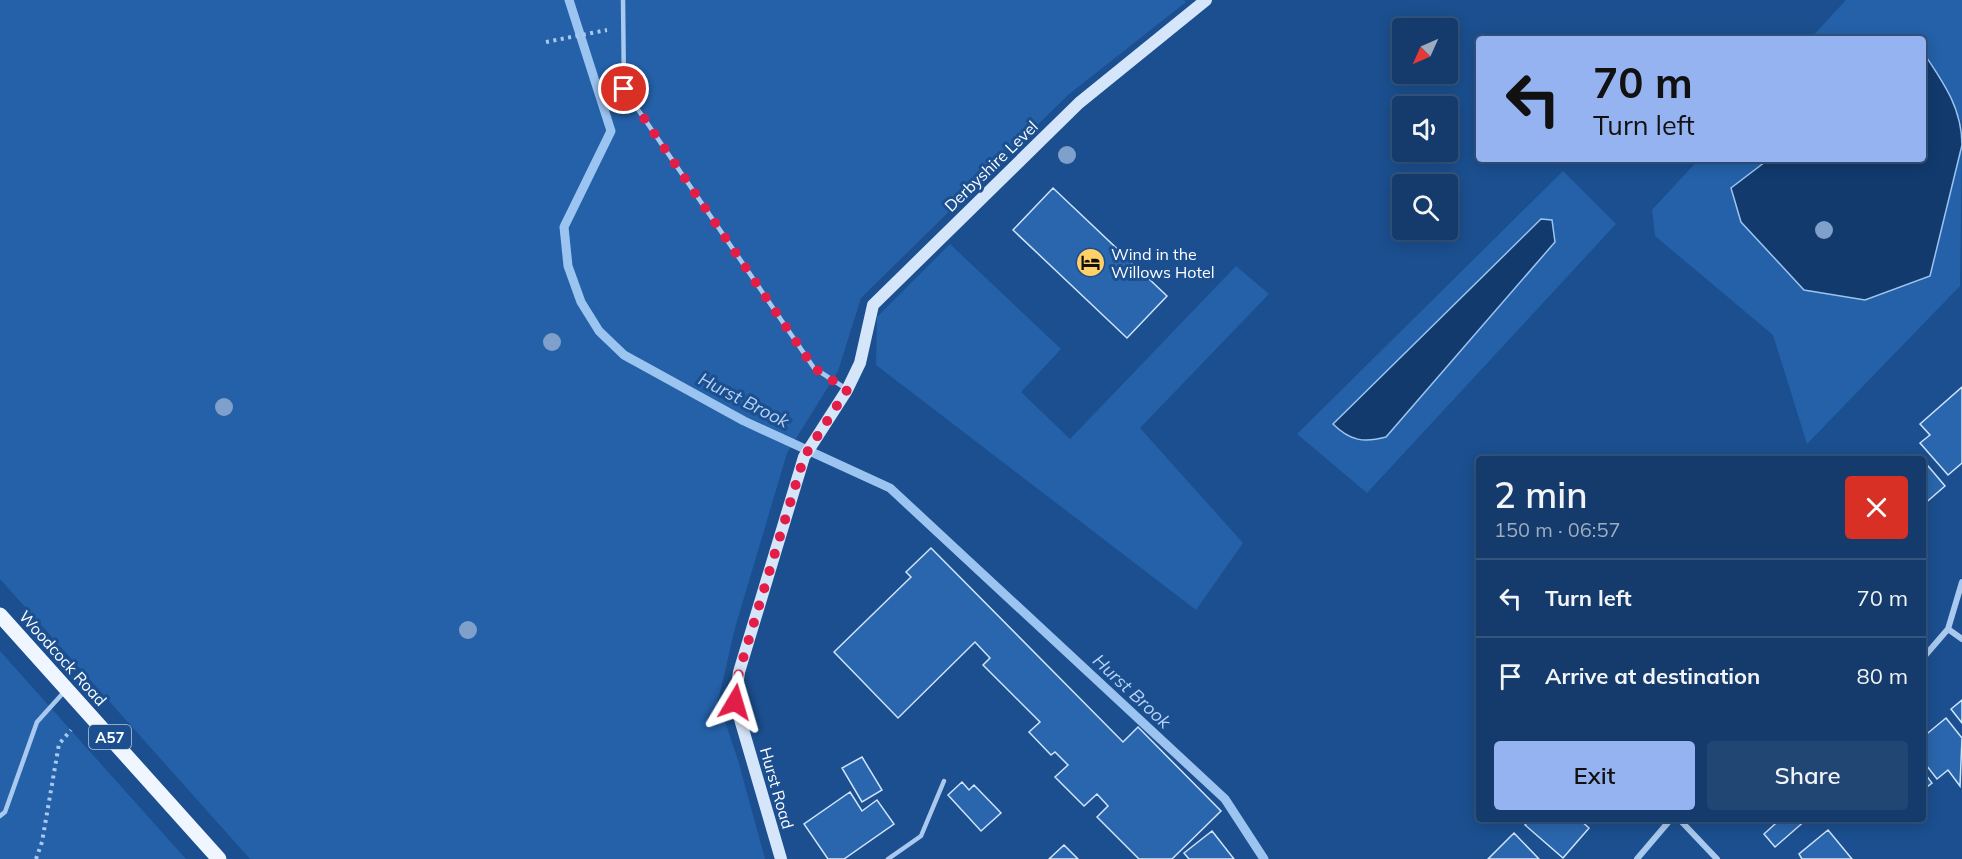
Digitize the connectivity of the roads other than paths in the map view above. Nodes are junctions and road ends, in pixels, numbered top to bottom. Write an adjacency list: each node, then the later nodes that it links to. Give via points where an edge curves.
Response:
1 (623, 0): 3 (lane, via 624,89 814,368)
2 (1206, 0): 3 (street, Derbyshire Level, via 1080,102 873,305 860,363)
3 (847, 390): 15 (street, Hurst Road, via 804,457 739,672 735,702)
4 (1962, 582): 6 (street)
5 (0, 615): 9 (main road, Woodcock Road / A57)
6 (1948, 629): 7 (street); 8 (street)
7 (1962, 639)
8 (1926, 655)
9 (68, 688): 11 (lane, via 37,722 5,812); 14 (main road, Woodcock Road / A57)
10 (944, 782): 16 (lane, via 921,836)
11 (0, 816)
12 (1668, 822): 17 (street)
13 (1682, 822): 18 (street)
14 (219, 859)
15 (782, 859)
16 (888, 859)
17 (1636, 859)
18 (1717, 859)

